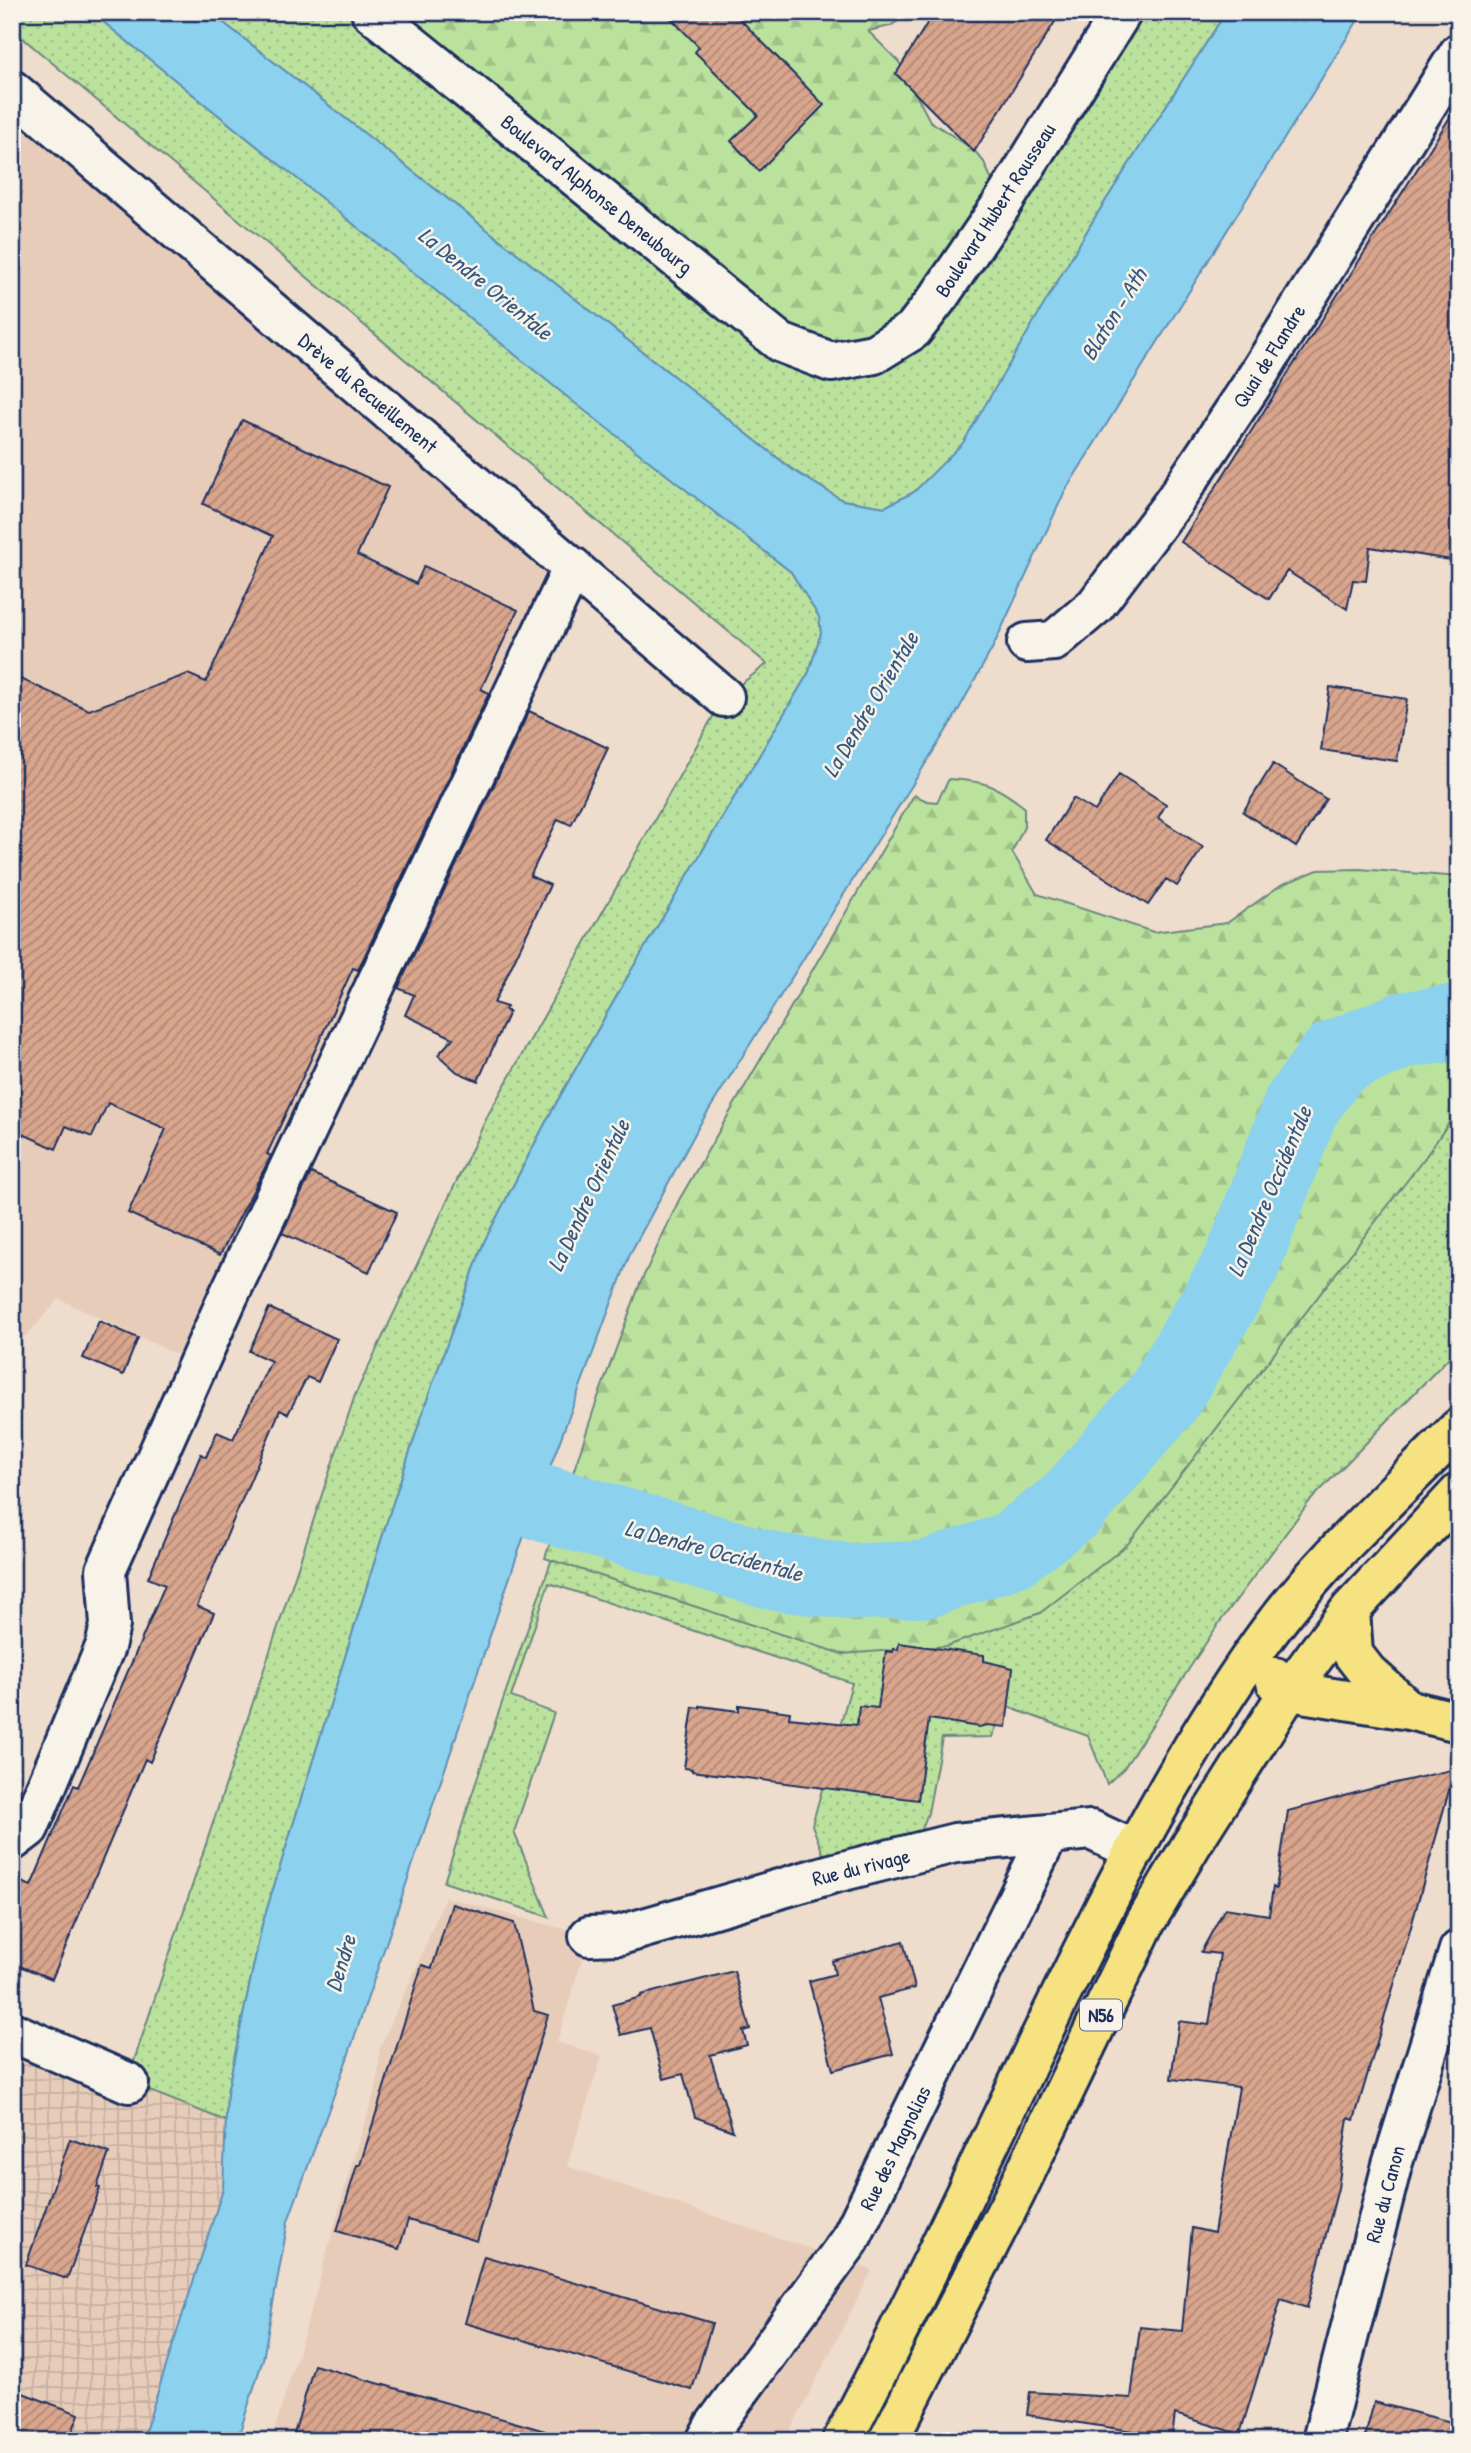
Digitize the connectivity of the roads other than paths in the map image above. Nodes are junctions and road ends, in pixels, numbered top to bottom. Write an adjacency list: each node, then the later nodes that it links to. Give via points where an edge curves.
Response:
1 (371, 12): 5 (street, Boulevard Alphonse Deneubourg, via 781,343)
2 (1122, 12): 5 (street, Boulevard Hubert Rousseau, via 1002,204 913,330 874,354)
3 (1459, 53): 7 (street, Quai de Flandre, via 1251,386 1172,503 1095,606)
4 (12, 90): 6 (street, Drève du Recueillement)
5 (831, 362)
6 (573, 567): 8 (street, Drève du Recueillement); 17 (street, via 154,1460 106,1570 110,1625 105,1647 29,1828)
7 (1041, 642)
8 (724, 697)
9 (1459, 1428): 10 (main road, N56)
10 (1418, 1470): 13 (main road, via 1286,1642 1274,1663 1276,1682); 18 (main road, N56, via 1321,1567 1261,1642 1204,1728)
11 (1459, 1493): 12 (main road, N56)
12 (1350, 1610): 13 (main road, N56); 14 (main road, via 1353,1654)
13 (1289, 1691): 14 (main road); 25 (main road, N56, via 1146,1923 1015,2194)
14 (1409, 1710): 15 (main road)
15 (1459, 1722)
16 (1049, 1834): 18 (street, Rue du rivage, via 1091,1830); 19 (street, Rue du rivage, via 955,1843 620,1935); 23 (street, Rue des Magnolias, via 850,2239)
17 (12, 1841)
18 (1134, 1850): 24 (main road, N56)
19 (589, 1936)
20 (1459, 1950): 26 (street, Rue du Canon, via 1392,2165)
21 (12, 2032): 22 (street)
22 (129, 2083)
23 (706, 2441)
24 (842, 2441)
25 (888, 2441)
26 (1322, 2441)

